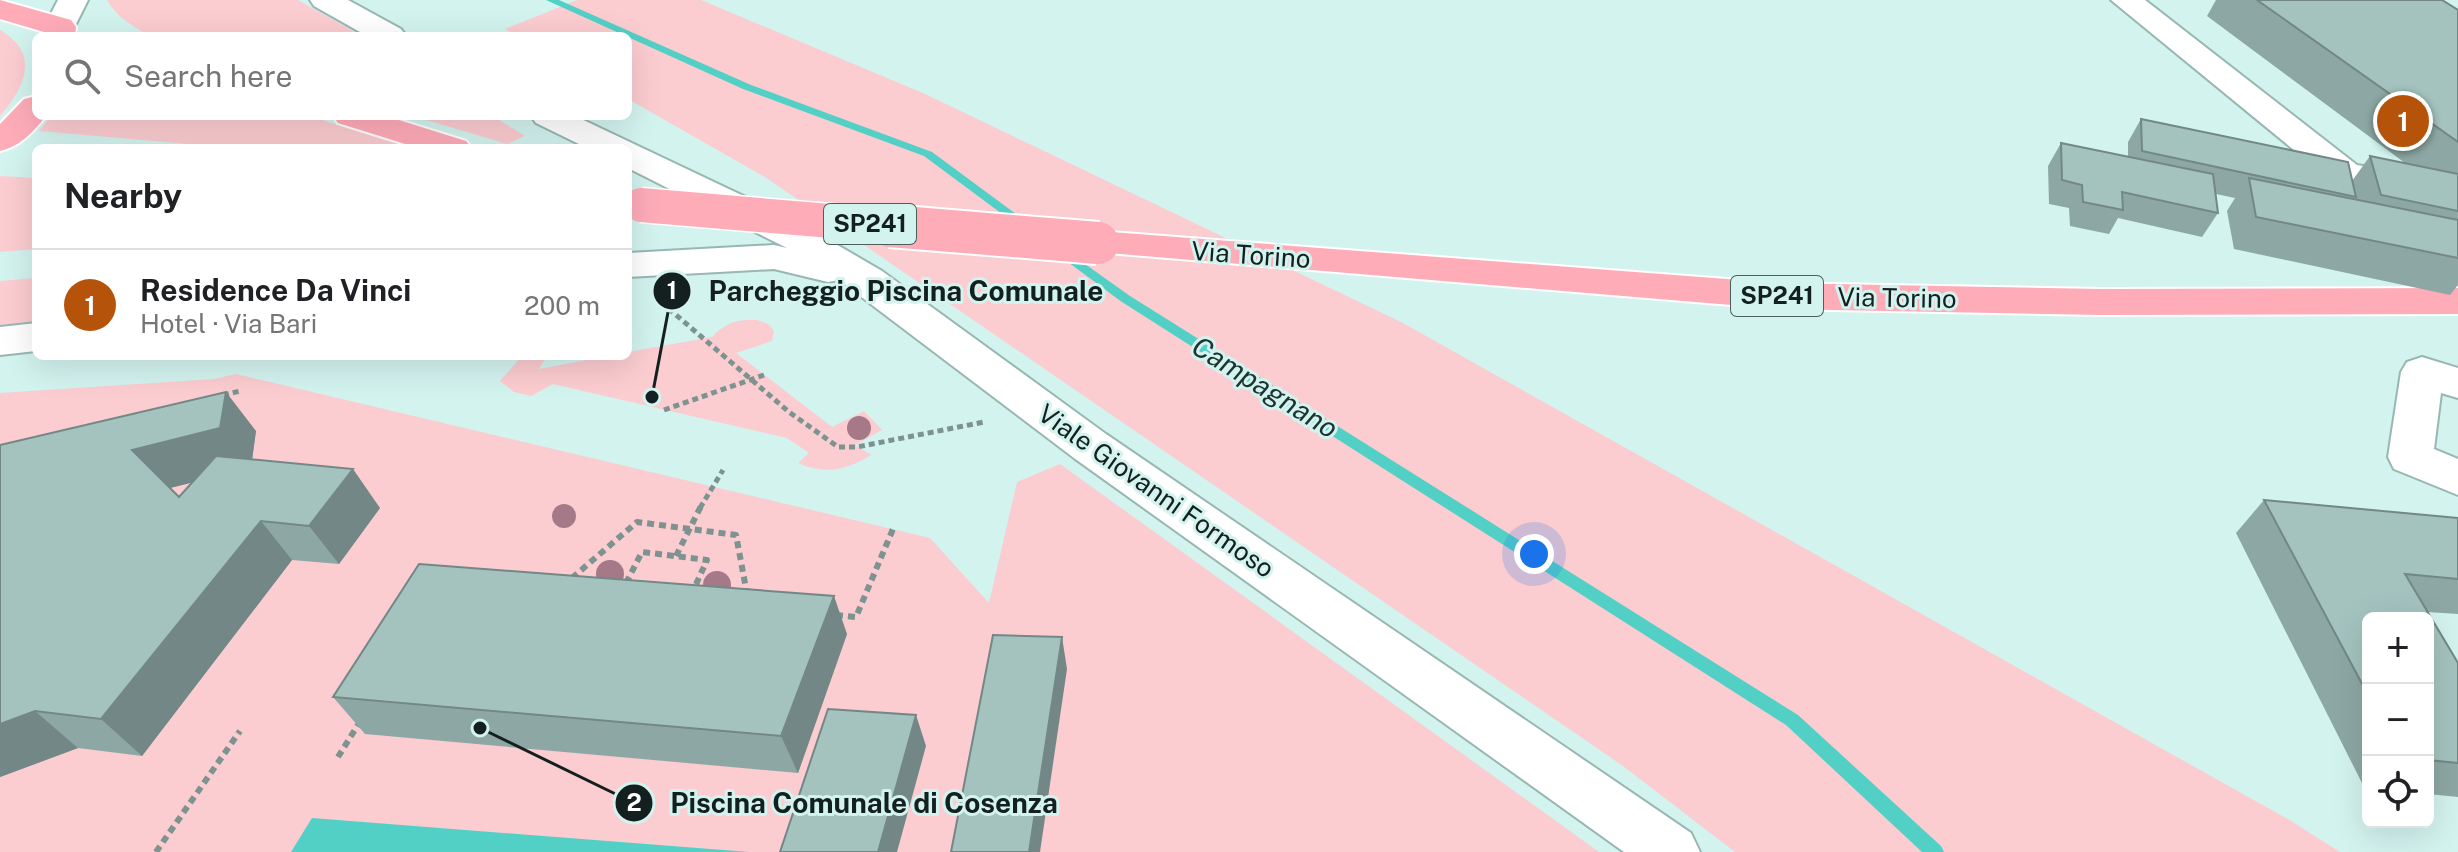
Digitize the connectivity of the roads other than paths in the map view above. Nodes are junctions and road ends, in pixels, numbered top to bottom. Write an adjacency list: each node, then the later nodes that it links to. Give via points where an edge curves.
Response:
1 (325, 0): 5 (street)
2 (2126, 0): 15 (street, via 2346,174)
3 (0, 9): 4 (main road)
4 (70, 25)
5 (383, 32)
6 (32, 111): 9 (main road)
7 (363, 120): 10 (main road)
8 (556, 120): 11 (street)
9 (0, 141)
10 (441, 144)
11 (607, 144)
12 (0, 148): 13 (main road)
13 (32, 151)
14 (632, 156): 17 (street, Viale Giovanni Formoso)
15 (2458, 193)
16 (632, 203): 20 (main road, Via Torino / SP241, bridge, via 1779,296)
17 (785, 230): 18 (street); 19 (street, Viale Giovanni Formoso)
18 (640, 265): 19 (street, via 774,257)
19 (868, 280): 25 (street, Viale Giovanni Formoso, via 1026,398)
20 (2458, 301)
21 (32, 337): 22 (street)
22 (0, 341)
23 (2458, 383): 24 (street, via 2422,372 2410,457)
24 (2458, 478)
25 (1671, 852)

